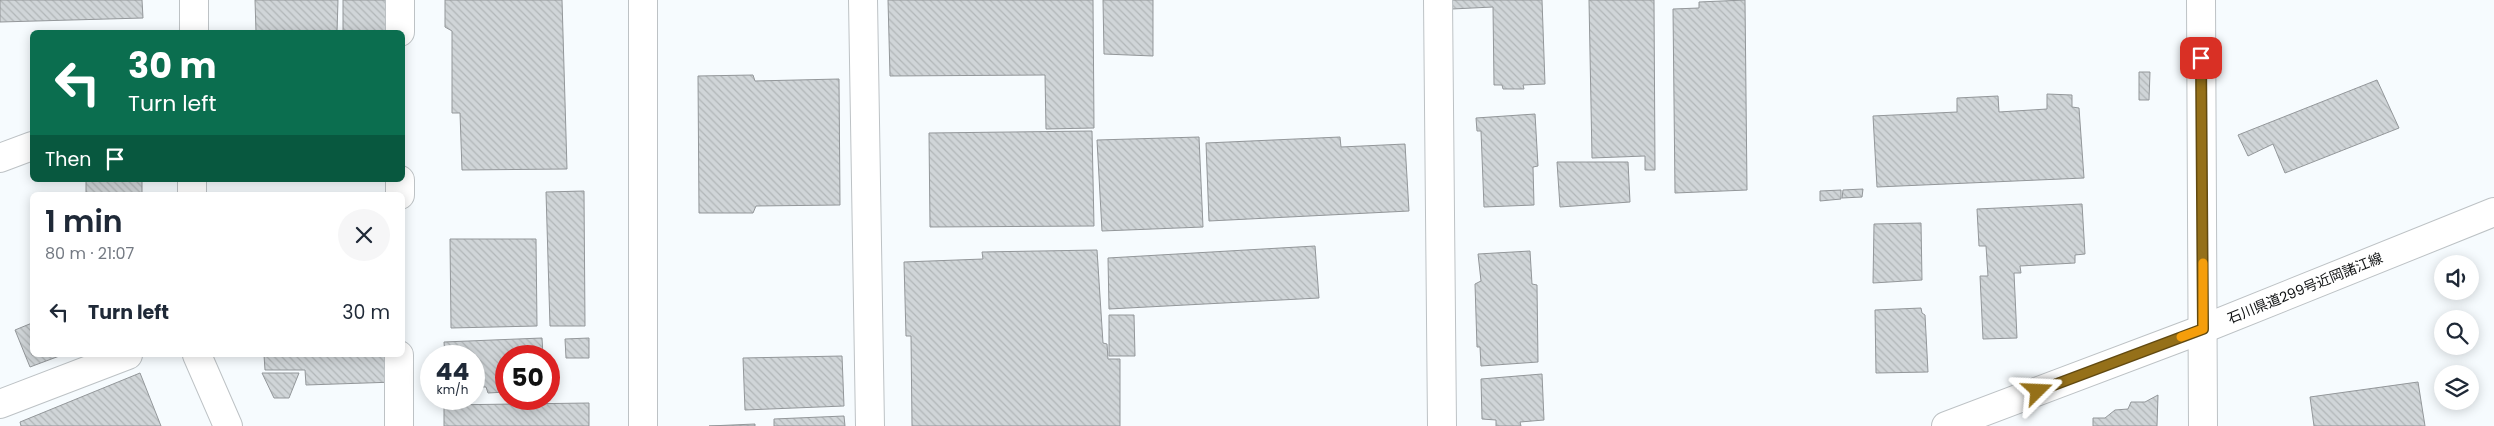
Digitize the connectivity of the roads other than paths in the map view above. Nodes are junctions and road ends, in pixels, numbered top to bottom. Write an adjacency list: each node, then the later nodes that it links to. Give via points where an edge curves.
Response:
1 (194, 0): 7 (street)
2 (400, 0): 8 (street)
3 (643, 0): 19 (street)
4 (864, 0): 20 (street)
5 (1438, 0): 21 (street)
6 (2201, 0): 12 (street)
7 (194, 30)
8 (400, 30)
9 (30, 147): 10 (street)
10 (0, 158)
11 (2494, 212): 12 (street, 石川県道299号近岡諸江線)
12 (2203, 329): 22 (street, 石川県道299号近岡諸江線); 23 (street)
13 (123, 357): 16 (street)
14 (198, 357): 17 (street)
15 (399, 357): 18 (street)
16 (0, 404)
17 (228, 426)
18 (399, 426)
19 (643, 426)
20 (870, 426)
21 (1442, 426)
22 (1946, 426)
23 (2203, 426)

